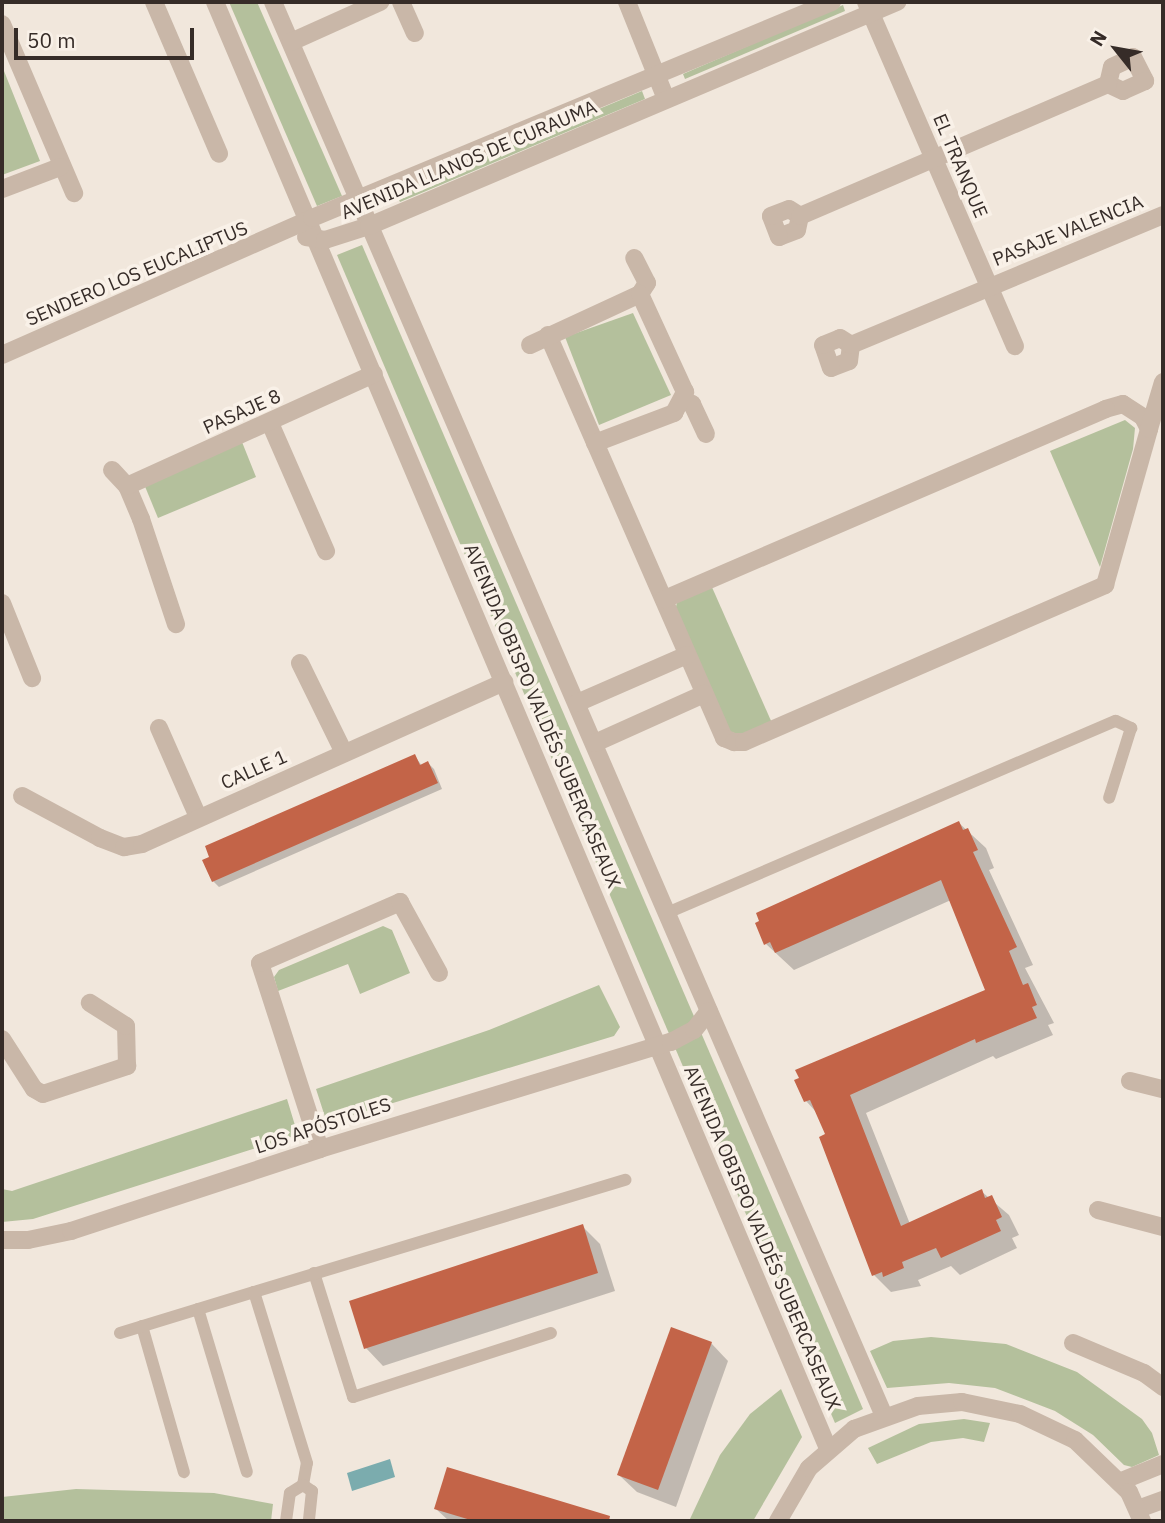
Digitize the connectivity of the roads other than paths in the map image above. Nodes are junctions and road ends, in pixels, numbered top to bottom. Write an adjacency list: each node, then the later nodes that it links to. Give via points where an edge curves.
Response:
1 (154, 2): 16 (street)
2 (215, 2): 24 (street, AVENIDA OBISPO VALDÉS SUBERCASEAUX)
3 (273, 2): 12 (street, AVENIDA OBISPO VALDÉS SUBERCASEAUX)
4 (380, 2): 12 (street)
5 (401, 2): 11 (street)
6 (627, 2): 13 (street)
7 (832, 2): 13 (street, AVENIDA LLANOS DE CURAUMA)
8 (897, 2): 9 (street, AVENIDA LLANOS DE CURAUMA)
9 (869, 8): 15 (street, AVENIDA LLANOS DE CURAUMA); 17 (street, EL TRANQUE)
10 (2, 24): 18 (street)
11 (415, 33)
12 (291, 42): 21 (street, AVENIDA OBISPO VALDÉS SUBERCASEAUX)
13 (656, 75): 15 (street); 21 (street, AVENIDA LLANOS DE CURAUMA)
14 (1108, 84): 17 (street)
15 (666, 99): 25 (street, AVENIDA LLANOS DE CURAUMA)
16 (219, 154)
17 (934, 158): 23 (street); 29 (street, EL TRANQUE)
18 (60, 167): 19 (street); 20 (street)
19 (2, 189)
20 (74, 193)
21 (358, 200): 24 (street, AVENIDA LLANOS DE CURAUMA); 25 (street, AVENIDA OBISPO VALDÉS SUBERCASEAUX)
22 (1163, 214): 29 (street, PASAJE VALENCIA)
23 (800, 216)
24 (308, 221): 26 (street, AVENIDA LLANOS DE CURAUMA); 27 (street, AVENIDA OBISPO VALDÉS SUBERCASEAUX)
25 (369, 226): 27 (street, AVENIDA LLANOS DE CURAUMA); 54 (street, AVENIDA OBISPO VALDÉS SUBERCASEAUX)
26 (289, 232): 27 (street); 35 (street, SENDERO LOS EUCALIPTUS)
27 (317, 241): 36 (street, AVENIDA OBISPO VALDÉS SUBERCASEAUX)
28 (635, 258): 30 (street, via 647,283)
29 (989, 286): 33 (street, PASAJE VALENCIA); 34 (street, EL TRANQUE)
30 (640, 294): 31 (street); 38 (street, via 685,392)
31 (548, 334): 32 (street); 42 (street)
32 (530, 345)
33 (851, 345)
34 (1015, 346)
35 (2, 355)
36 (374, 374): 39 (street, PASAJE 8); 52 (street, AVENIDA OBISPO VALDÉS SUBERCASEAUX)
37 (1163, 382): 40 (street)
38 (682, 400): 41 (street, via 692,404); 42 (street, via 674,413)
39 (270, 423): 44 (street, PASAJE 8); 45 (street)
40 (1149, 429): 46 (street, via 1143,417 1122,404 1106,409); 53 (street, via 1105,585 744,742 724,738)
41 (706, 434)
42 (595, 443): 46 (street)
43 (112, 470): 44 (street)
44 (127, 486): 48 (street)
45 (326, 551)
46 (664, 599): 49 (street)
47 (2, 603): 51 (street)
48 (176, 624)
49 (687, 655): 53 (street); 54 (street)
50 (299, 663): 57 (street)
51 (32, 678)
52 (504, 681): 57 (street, CALLE 1); 66 (street, AVENIDA OBISPO VALDÉS SUBERCASEAUX)
53 (704, 694): 56 (street)
54 (577, 703): 56 (street, AVENIDA OBISPO VALDÉS SUBERCASEAUX)
55 (159, 728): 60 (street)
56 (595, 743): 61 (street, AVENIDA OBISPO VALDÉS SUBERCASEAUX)
57 (344, 753): 60 (street, CALLE 1)
58 (22, 796): 60 (street, CALLE 1, via 124,847 142,844)
59 (1109, 798): 61 (lane, via 1131,728 1116,721)
60 (198, 817)
61 (667, 913): 64 (street, AVENIDA OBISPO VALDÉS SUBERCASEAUX)
62 (439, 973): 69 (street, via 400,902 260,963)
63 (90, 1003): 65 (street, via 126,1026 127,1066 43,1094 34,1089)
64 (709, 1011): 66 (street, LOS APÓSTOLES, via 690,1033); 82 (street, AVENIDA OBISPO VALDÉS SUBERCASEAUX)
65 (2, 1039)
66 (657, 1043): 69 (street, LOS APÓSTOLES); 83 (street, AVENIDA OBISPO VALDÉS SUBERCASEAUX)
67 (1130, 1081): 68 (street)
68 (1163, 1089)
69 (320, 1149): 73 (street, LOS APÓSTOLES, via 71,1231)
70 (625, 1180): 74 (lane)
71 (1098, 1210): 72 (street)
72 (1163, 1227)
73 (2, 1240)
74 (314, 1273): 75 (lane); 79 (lane, via 353,1397)
75 (254, 1292): 76 (lane); 88 (lane, via 307,1463)
76 (198, 1309): 77 (lane); 86 (lane)
77 (142, 1326): 78 (lane); 85 (lane)
78 (120, 1333)
79 (551, 1333)
80 (1073, 1343): 81 (street, via 1144,1373)
81 (1163, 1387)
82 (884, 1416): 83 (street); 87 (street, via 951,1402 1020,1415 1075,1440)
83 (828, 1448): 93 (street, via 809,1468)
84 (1163, 1464): 87 (street)
85 (184, 1472)
86 (247, 1472)
87 (1119, 1482): 90 (street)
88 (303, 1485): 91 (lane, via 290,1493); 92 (lane, via 312,1491)
89 (1163, 1500): 90 (street)
90 (1140, 1515)
91 (286, 1521)
92 (309, 1521)
93 (778, 1521)

